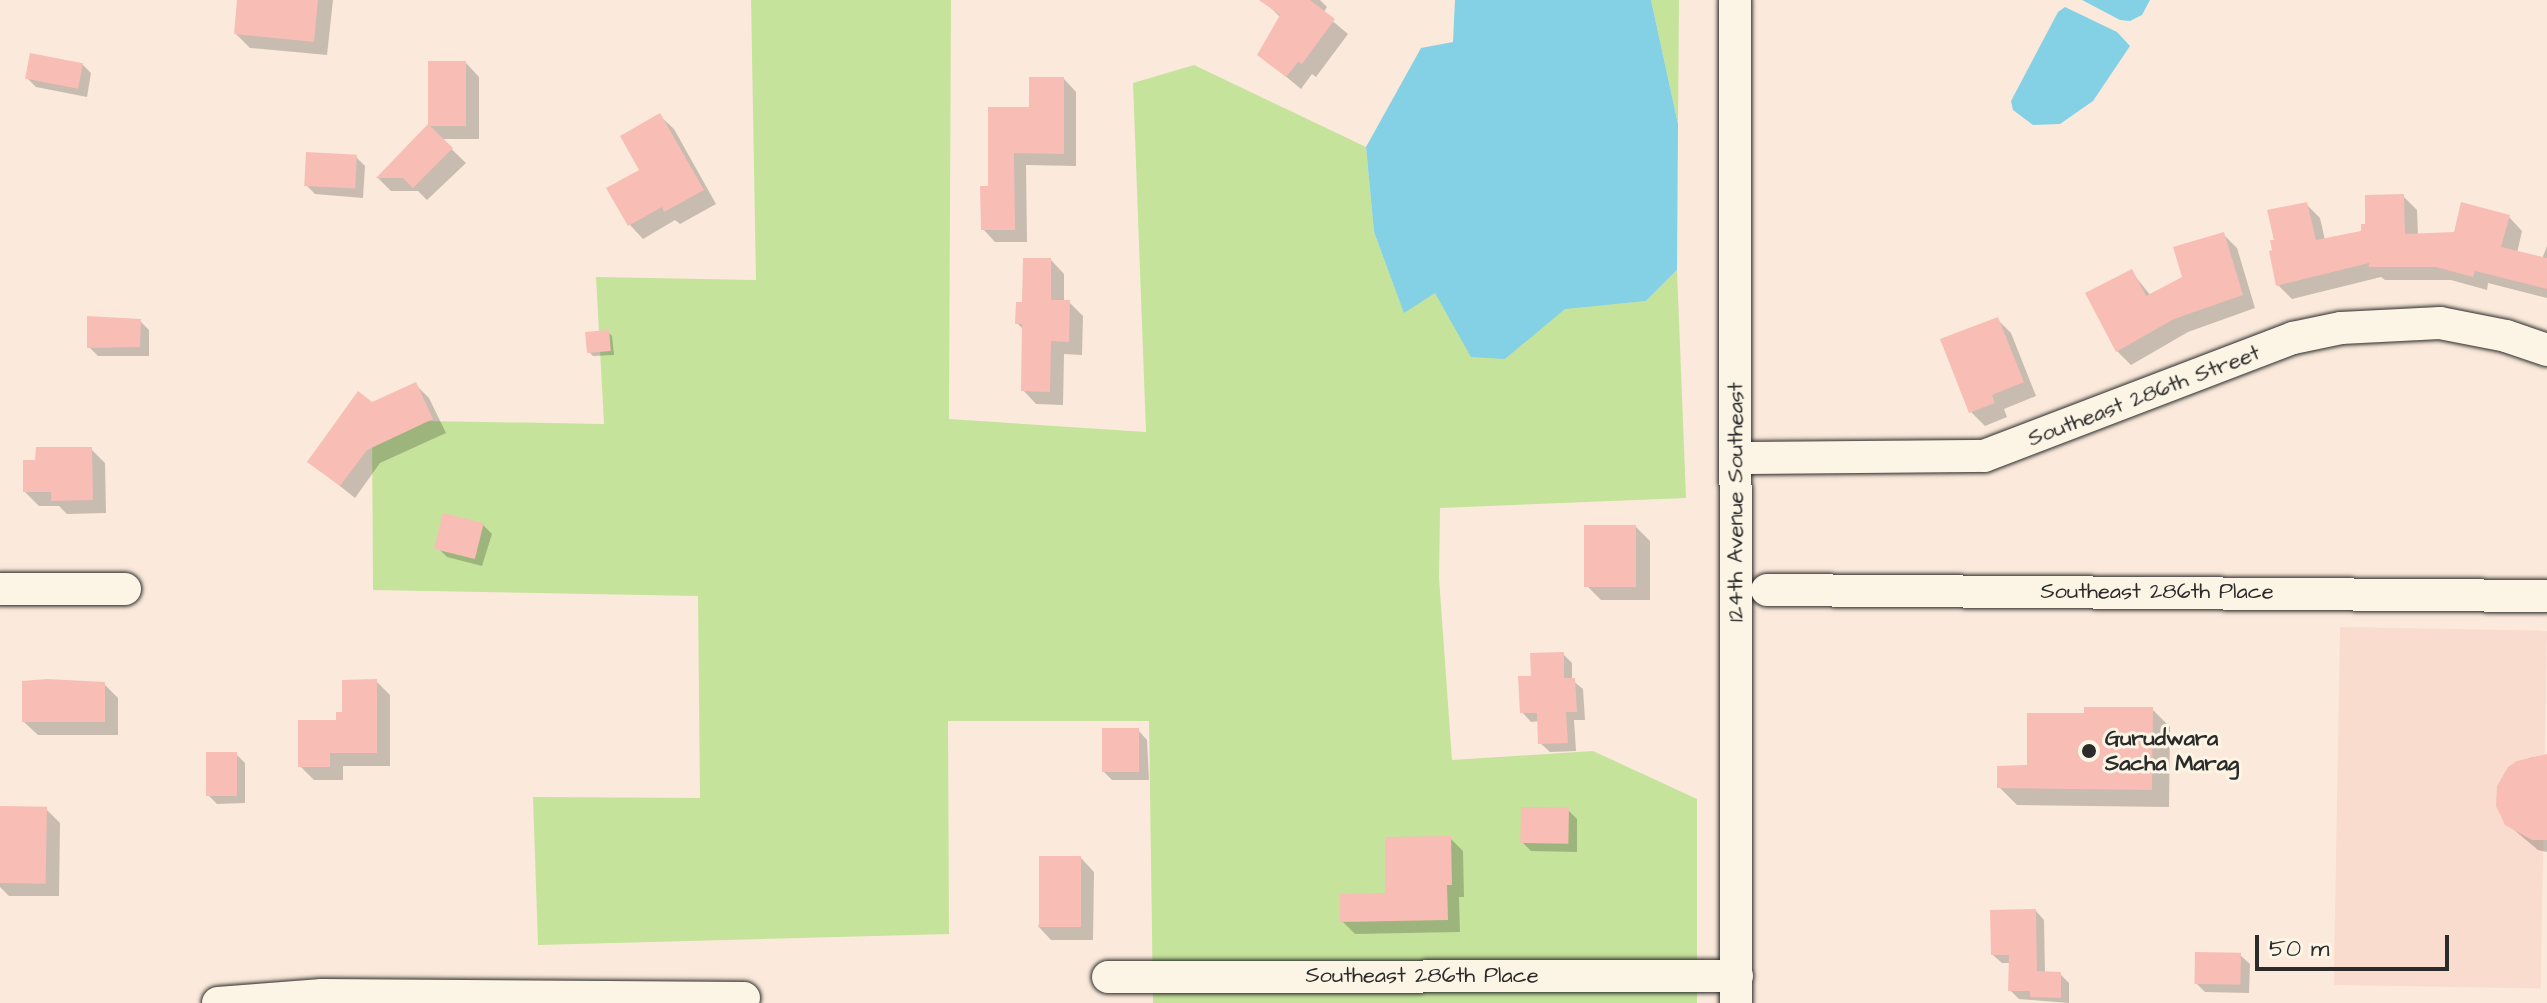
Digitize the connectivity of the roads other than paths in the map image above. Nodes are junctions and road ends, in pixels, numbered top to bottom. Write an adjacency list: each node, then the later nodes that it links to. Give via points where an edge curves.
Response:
1 (1735, 0): 3 (street, 124th Avenue Southeast)
2 (2547, 350): 3 (street, Southeast 286th Street, via 2440,323 2341,328 2293,338 1984,456)
3 (1736, 458): 9 (street, 124th Avenue Southeast)
4 (0, 589): 5 (street)
5 (125, 589)
6 (1767, 590): 7 (street, Southeast 286th Place)
7 (2547, 596)
8 (1108, 977): 9 (street, Southeast 286th Place)
9 (1736, 990)
10 (744, 998): 11 (street, via 322,995)
11 (218, 1003)

